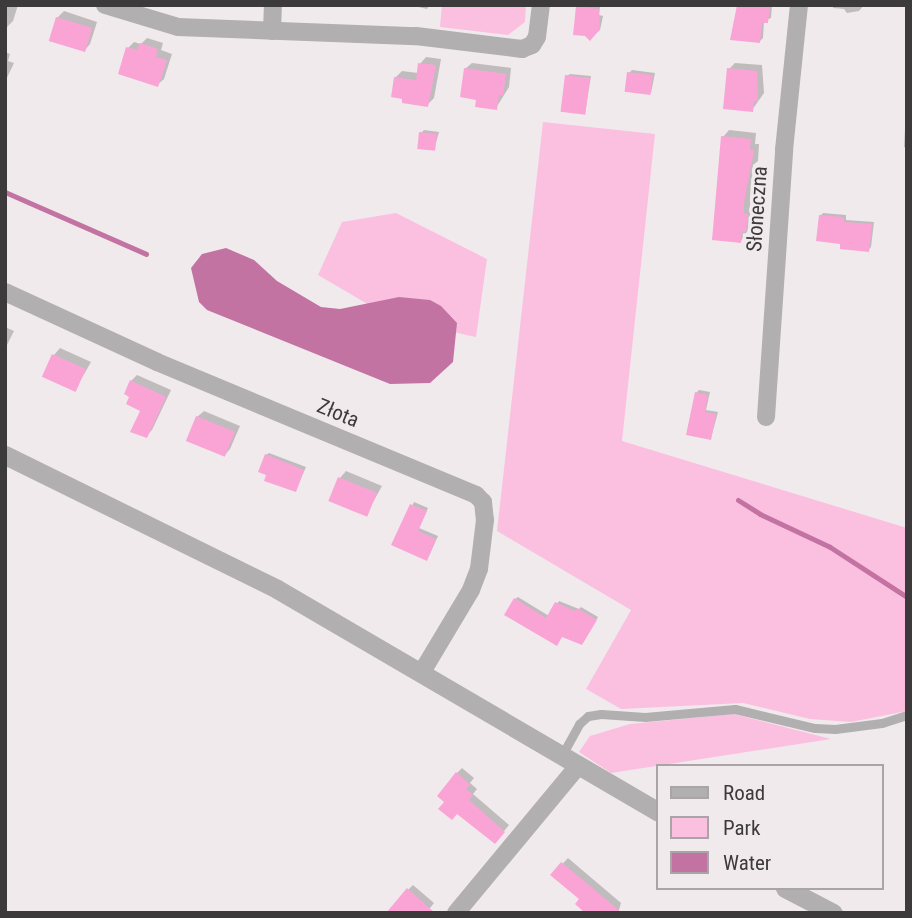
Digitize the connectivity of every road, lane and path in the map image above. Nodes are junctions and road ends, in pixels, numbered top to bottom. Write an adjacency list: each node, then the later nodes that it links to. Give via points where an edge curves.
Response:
1 (105, 5): 5 (street, via 178,27)
2 (273, 5): 5 (street)
3 (541, 5): 5 (street, via 537,37 522,49 416,36)
4 (799, 5): 7 (street, Słoneczna)
5 (272, 31)
6 (5, 292): 9 (street, Złota, via 157,362 476,495 483,502 485,520 479,569)
7 (766, 417)
8 (5, 455): 9 (street, via 277,589)
9 (422, 672): 11 (street)
10 (907, 715): 11 (lane, via 835,729 735,709 645,717 601,714 588,716 579,724)
11 (570, 760): 12 (street); 14 (street)
12 (656, 811)
13 (789, 890): 15 (street)
14 (456, 913)
15 (834, 913)

